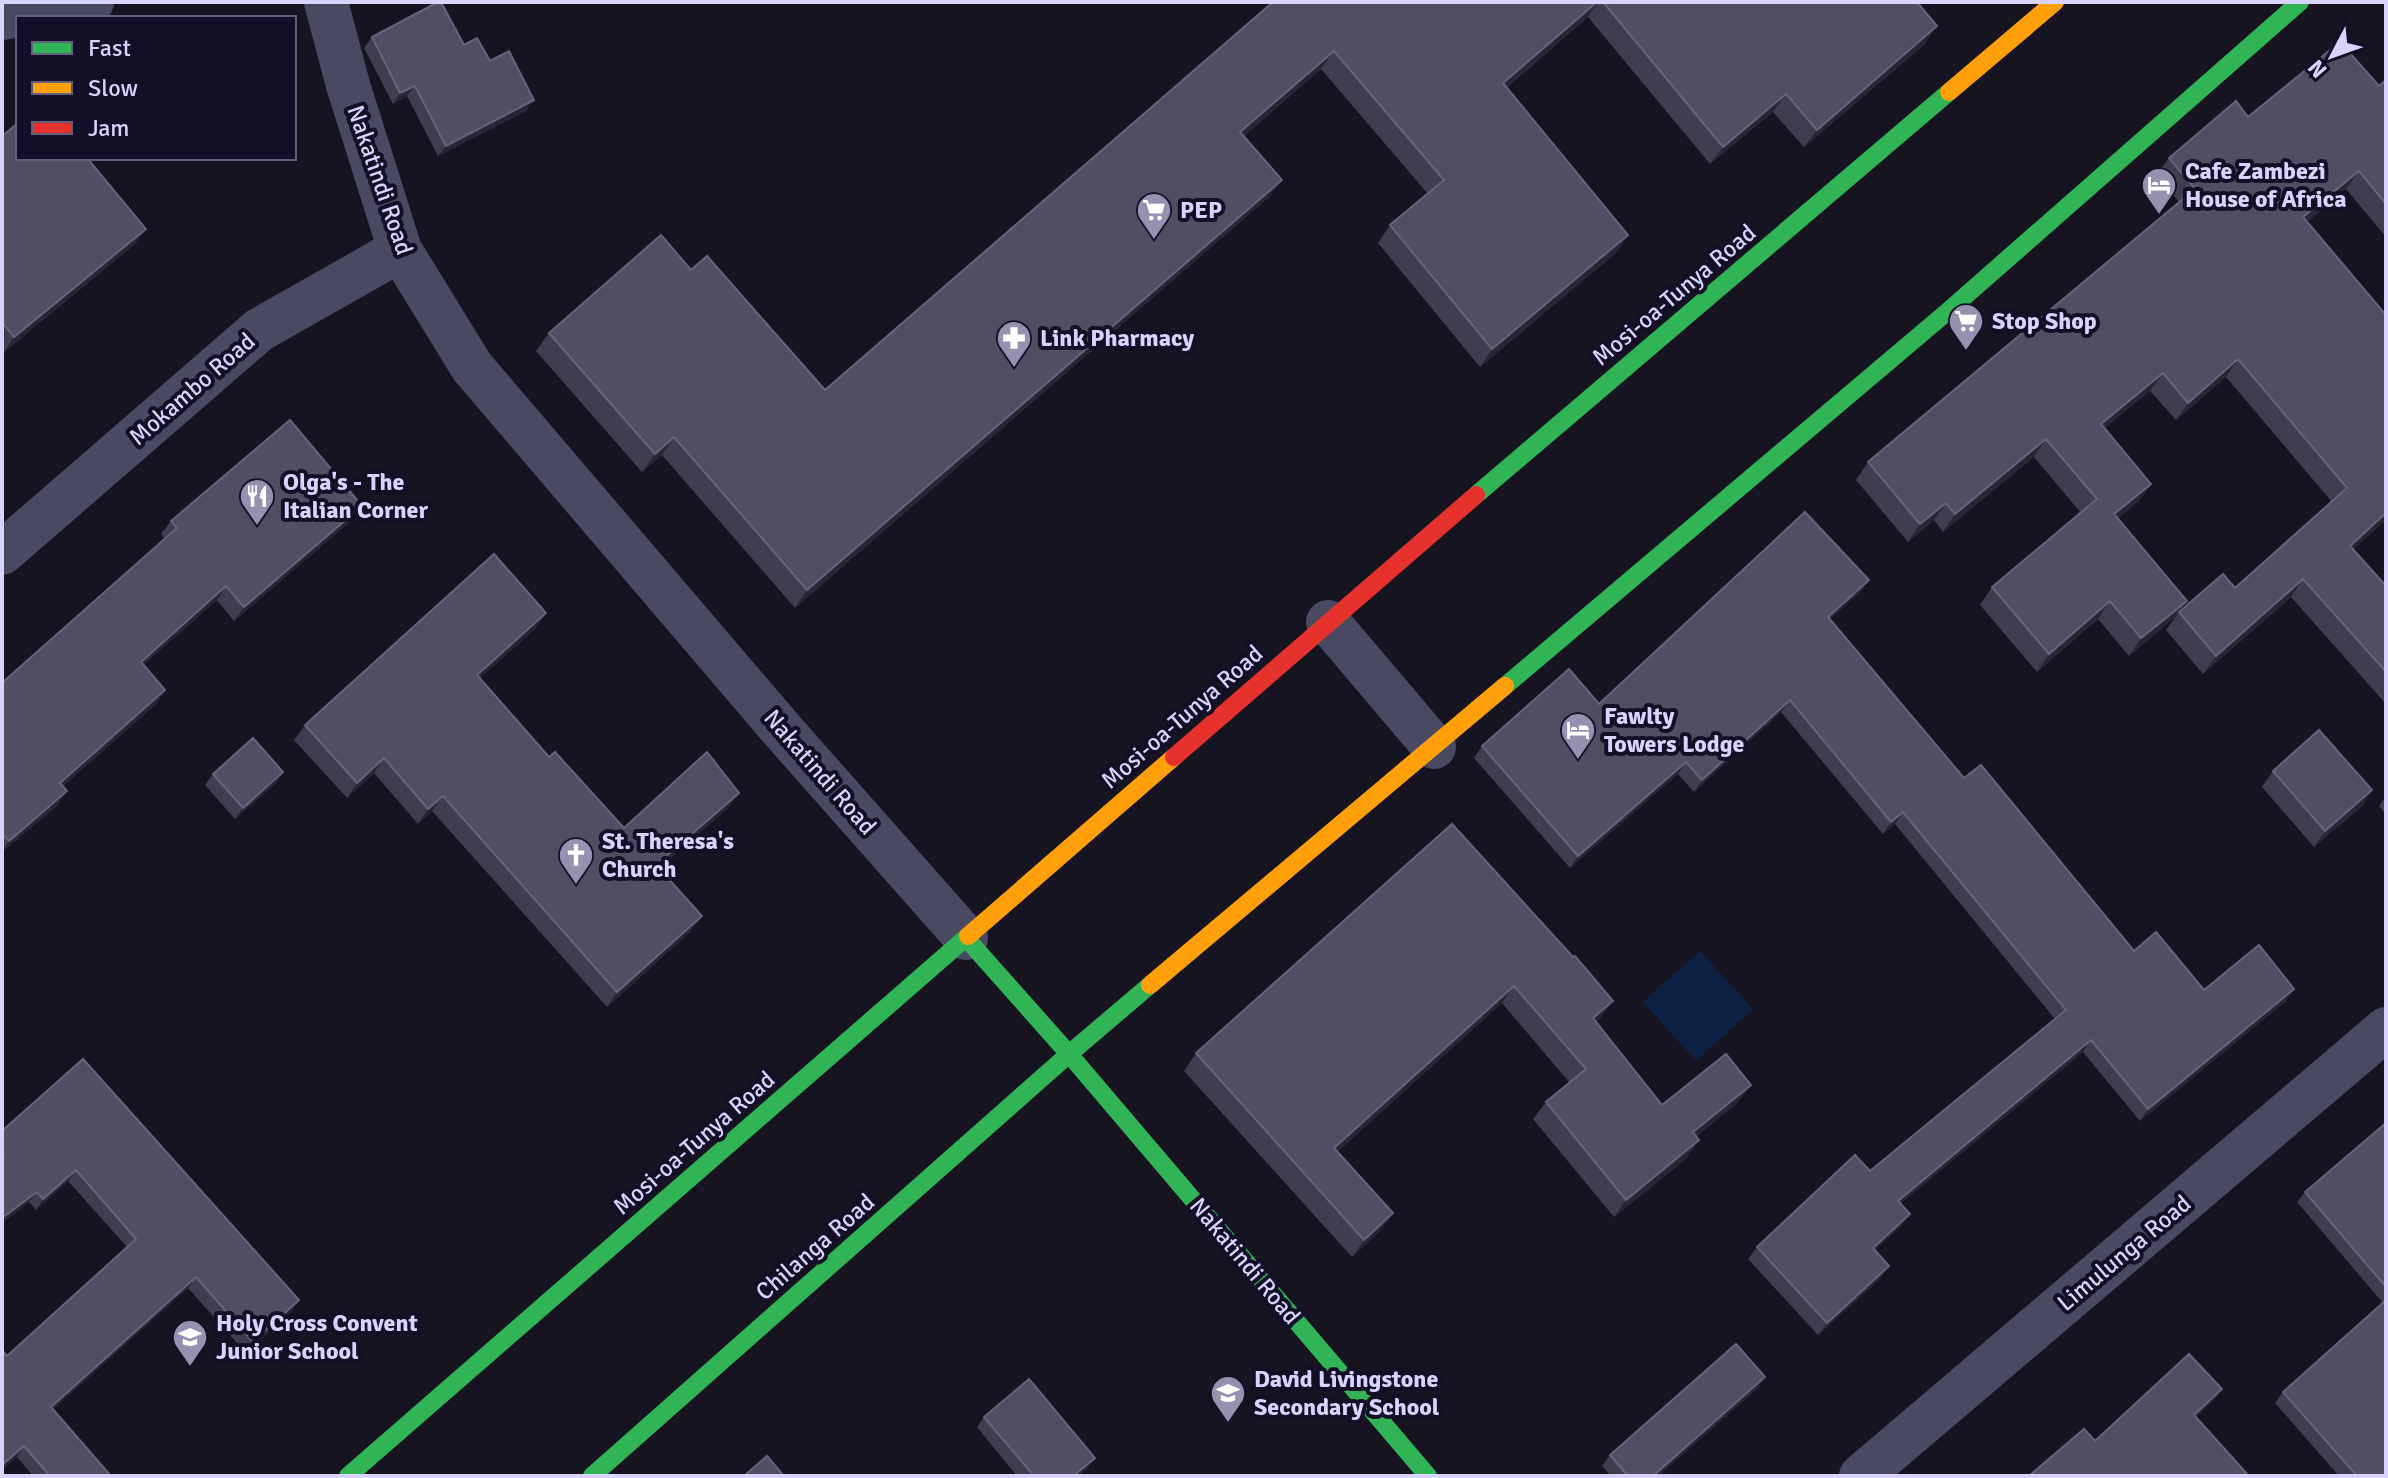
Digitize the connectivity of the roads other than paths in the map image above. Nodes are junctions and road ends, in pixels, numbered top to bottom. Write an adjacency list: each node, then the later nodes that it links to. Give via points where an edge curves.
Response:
1 (92, 2): 5 (street)
2 (326, 2): 6 (street, Nakatindi Road)
3 (2055, 2): 8 (main road, Mosi-oa-Tunya Road)
4 (2300, 2): 9 (main road, Chilanga Road, via 1947,312)
5 (2, 18)
6 (400, 250): 7 (street, Mokambo Road, via 259,330); 10 (street, Nakatindi Road, via 472,367)
7 (2, 553)
8 (1328, 622): 9 (street); 10 (main road, Mosi-oa-Tunya Road)
9 (1434, 747): 12 (main road, Chilanga Road)
10 (966, 938): 12 (main road, Nakatindi Road); 13 (main road, Mosi-oa-Tunya Road)
11 (2386, 1029): 16 (street, Limulunga Road)
12 (1069, 1054): 14 (main road, Chilanga Road); 15 (main road, Nakatindi Road)
13 (348, 1476)
14 (592, 1476)
15 (1428, 1476)
16 (1861, 1476)

